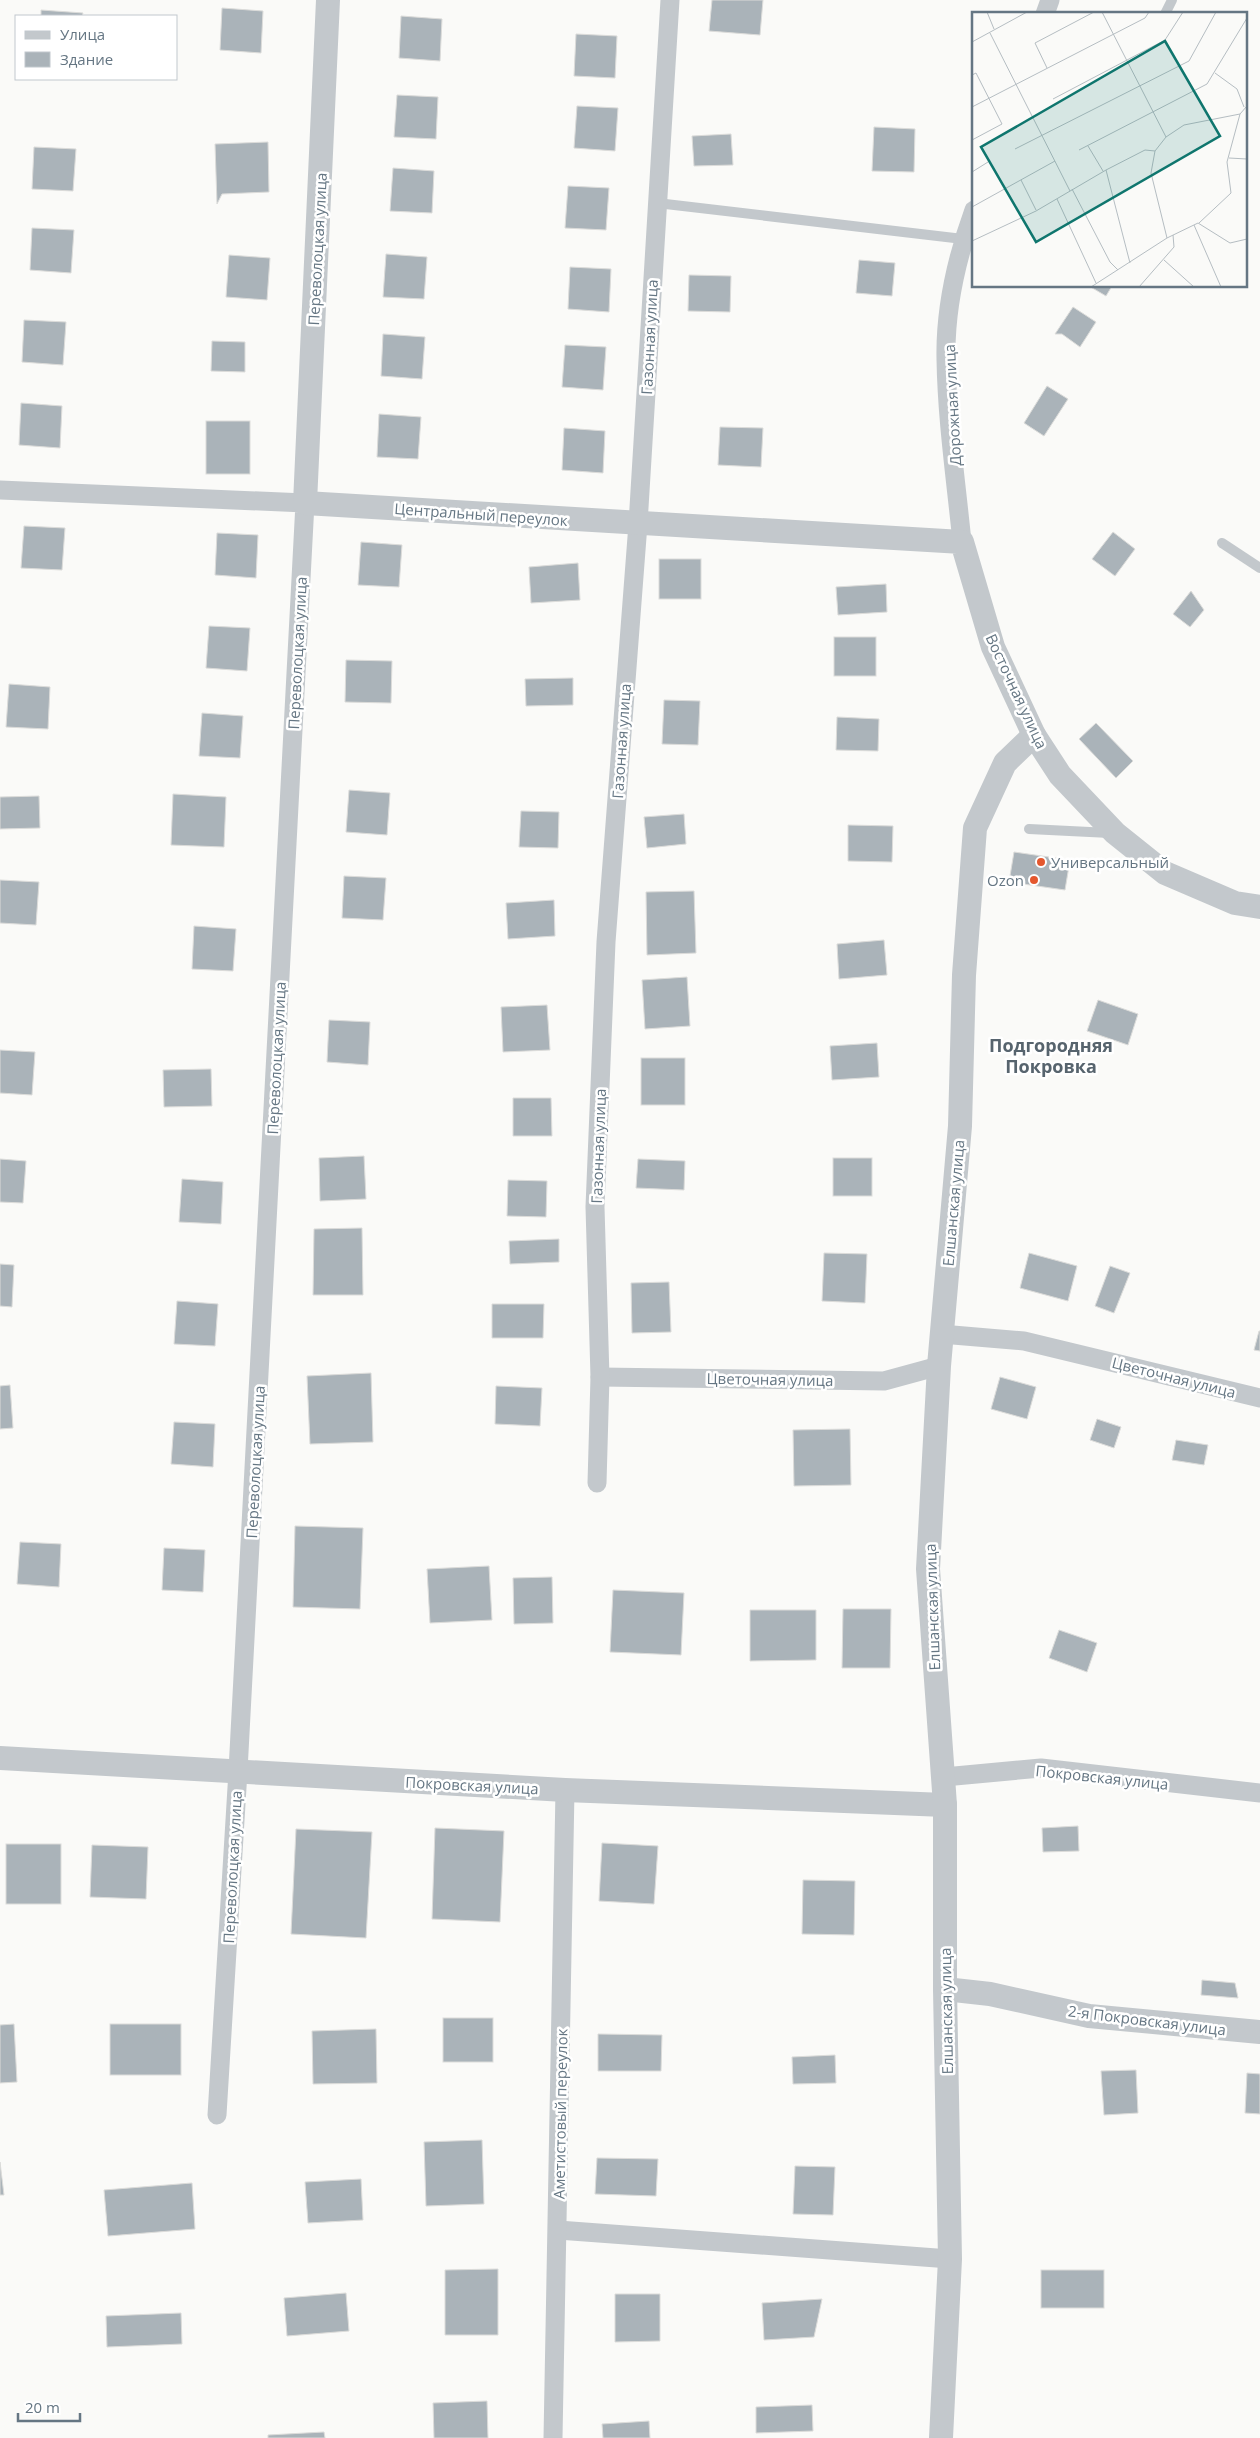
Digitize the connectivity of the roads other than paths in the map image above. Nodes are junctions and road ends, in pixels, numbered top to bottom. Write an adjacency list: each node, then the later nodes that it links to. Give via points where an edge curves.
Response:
1 (328, 0): 11 (street, Переволоцкая улица)
2 (670, 0): 7 (street, Газонная улица)
3 (1050, 0): 5 (street)
4 (1172, 0): 6 (lane)
5 (1046, 12)
6 (1166, 12)
7 (657, 203): 9 (lane); 12 (street, Газонная улица)
8 (972, 215): 9 (street, Дорожная улица)
9 (963, 239): 13 (street, Дорожная улица, via 951,301 946,358)
10 (0, 490): 11 (street, Центральный переулок)
11 (305, 503): 12 (street, Центральный переулок); 26 (street, Переволоцкая улица)
12 (638, 524): 13 (street, Центральный переулок); 22 (street, Газонная улица, via 606,942 595,1207)
13 (962, 542): 16 (street, Восточная улица, via 993,647)
14 (1222, 543): 15 (lane)
15 (1260, 568)
16 (1034, 735): 18 (street, Восточная улица, via 1060,775); 20 (street, Елшанская улица, via 1005,764 975,828 964,974 960,1126)
17 (1029, 829): 18 (lane)
18 (1115, 833): 19 (street, Восточная улица, via 1165,873 1235,902)
19 (1260, 907)
20 (941, 1334): 21 (street, Елшанская улица); 23 (street, Цветочная улица, via 1024,1341)
21 (939, 1366): 22 (street, Цветочная улица, via 884,1380); 27 (street, Елшанская улица, via 928,1569)
22 (600, 1377): 24 (street, Газонная улица)
23 (1260, 1398)
24 (597, 1484)
25 (0, 1758): 26 (street, Покровская улица)
26 (238, 1771): 28 (street, Покровская улица); 33 (street, Переволоцкая улица)
27 (944, 1777): 29 (street, Покровская улица, via 1041,1768); 30 (street, Елшанская улица)
28 (565, 1790): 30 (street, Покровская улица); 34 (street, Аметистовый переулок)
29 (1260, 1793)
30 (945, 1805): 31 (street, Елшанская улица)
31 (946, 1989): 32 (street, 2-я Покровская улица, via 990,1994 1089,2016); 35 (street, Елшанская улица)
32 (1260, 2032)
33 (217, 2115)
34 (558, 2230): 35 (street); 36 (street, Аметистовый переулок)
35 (950, 2259): 37 (street, Елшанская улица)
36 (553, 2438)
37 (941, 2438)

